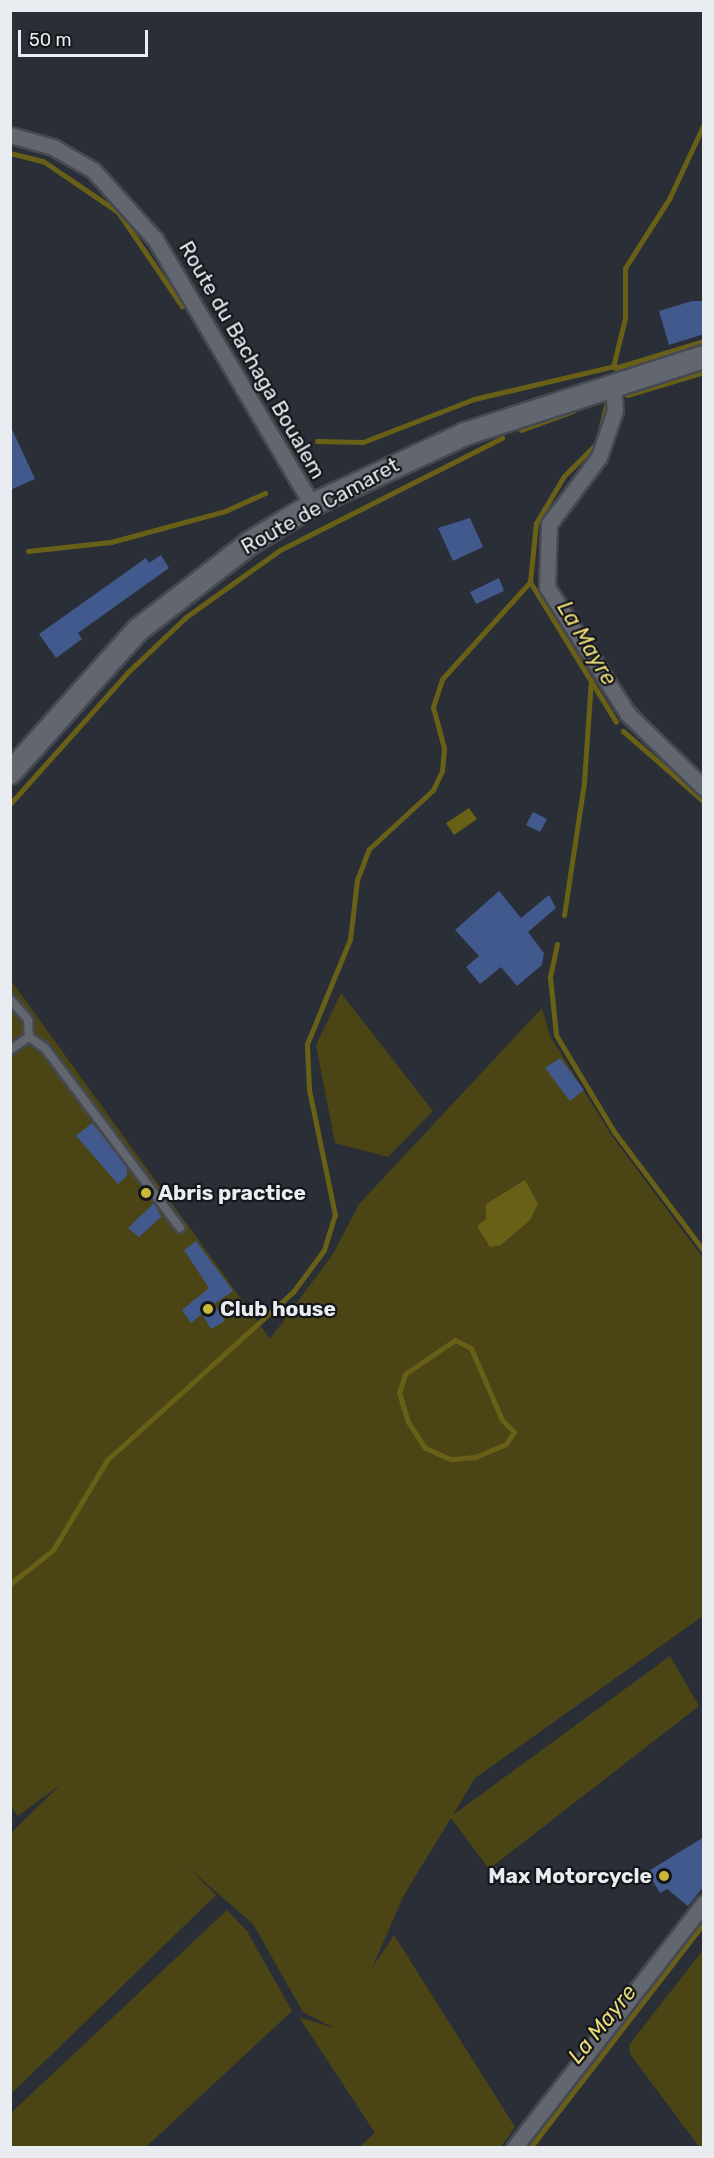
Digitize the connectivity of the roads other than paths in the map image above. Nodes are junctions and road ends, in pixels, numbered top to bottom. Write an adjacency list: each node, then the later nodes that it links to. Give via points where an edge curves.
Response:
1 (10, 135): 4 (street, Route du Bachaga Boualem, via 53,147 93,170 155,239)
2 (704, 357): 3 (main road, Route de Camaret)
3 (604, 388): 4 (main road, Route de Camaret, via 443,442); 6 (street, via 615,410 598,457 549,524 547,587 628,714)
4 (312, 505): 5 (main road, Route de Camaret, via 176,597 98,671)
5 (10, 773)
6 (704, 788)
7 (10, 999): 8 (lane, via 28,1020)
8 (29, 1037): 9 (lane); 10 (lane, via 45,1048)
9 (10, 1050)
10 (180, 1228)
11 (704, 1903): 12 (street)
12 (514, 2148)

